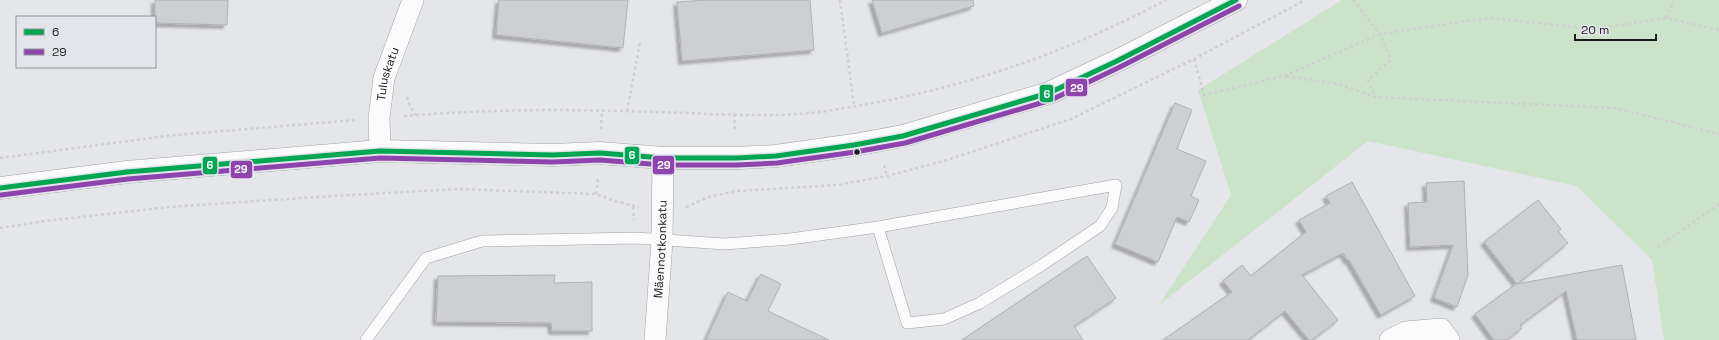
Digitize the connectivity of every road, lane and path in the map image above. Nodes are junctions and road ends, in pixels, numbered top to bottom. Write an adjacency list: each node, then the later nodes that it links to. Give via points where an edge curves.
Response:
1 (413, 0): 16 (street, Tuluskatu, via 384,78)
2 (840, 0): 14 (path)
3 (1166, 0): 14 (path, via 1082,39 996,74 941,89)
4 (1236, 0): 20 (main road, via 1049,93 903,136 776,156)
5 (1353, 0): 9 (path)
6 (1674, 0): 7 (path)
7 (1666, 18): 8 (path); 9 (path, via 1595,29 1488,18)
8 (1719, 30)
9 (1380, 34): 12 (path); 13 (path, via 1391,60 1368,80)
10 (640, 43): 15 (path)
11 (1194, 59): 12 (path, via 1204,95)
12 (1284, 76): 13 (path, via 1338,84)
13 (1375, 97): 17 (path, via 1615,108)
14 (854, 106): 15 (path, via 797,114)
15 (627, 111): 16 (path, via 552,109)
16 (379, 118): 18 (street, Tuluskatu); 19 (path, via 174,135)
17 (1719, 134)
18 (380, 151): 20 (main road, via 553,155 600,153); 24 (main road, via 127,172)
19 (0, 158)
20 (663, 158): 30 (street, Mäennotkonkatu)
21 (884, 165): 22 (path)
22 (887, 176)
23 (790, 183): 25 (path)
24 (0, 188)
25 (791, 188)
26 (596, 194): 29 (path, via 458,189 332,196 169,207)
27 (1719, 204): 31 (path)
28 (878, 227): 28 (lane, via 1016,202 1116,185 1112,208 1100,226 980,303 944,319 907,323); 30 (lane, via 790,240 724,244)
29 (0, 228)
30 (662, 240): 32 (lane, via 636,238 482,241 426,258); 33 (street, Mäennotkonkatu)
31 (1658, 247)
32 (366, 340)
33 (655, 340)
34 (1390, 340): 35 (street, via 1406,332 1441,329)
35 (1449, 340)

